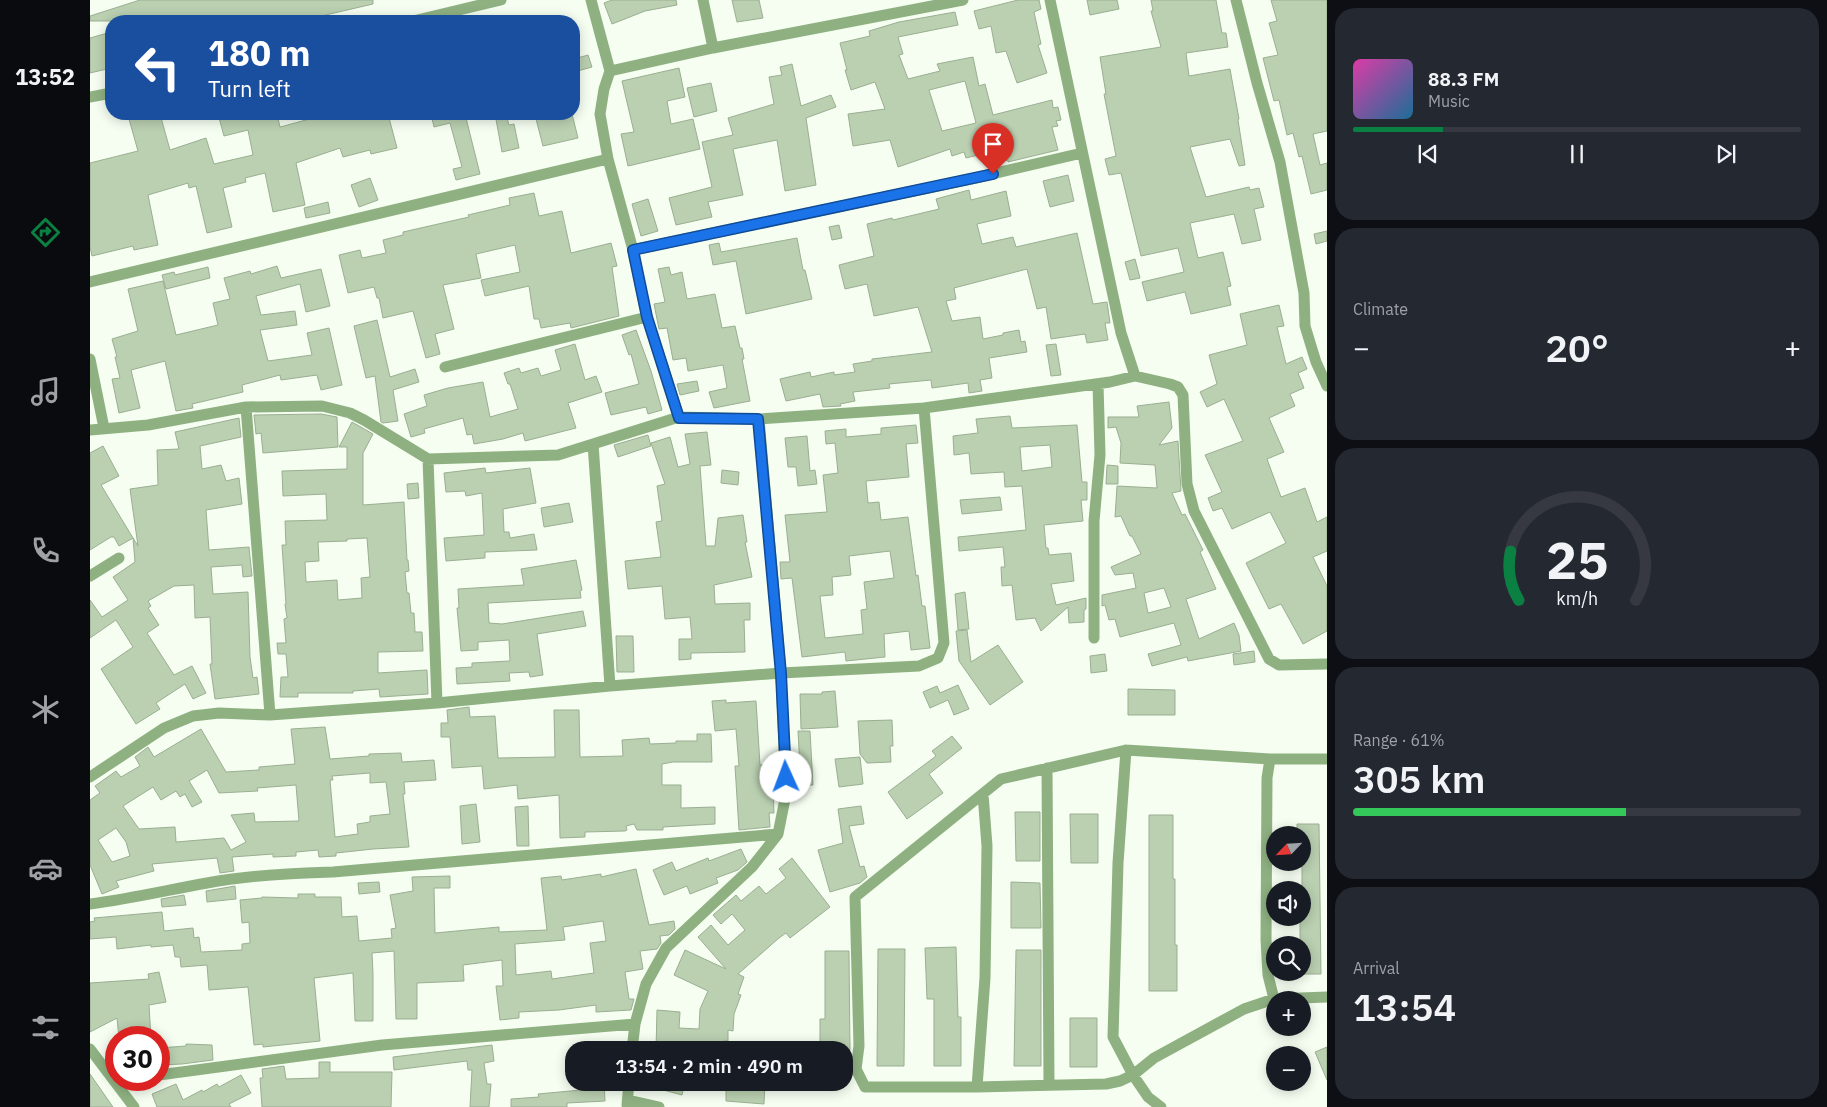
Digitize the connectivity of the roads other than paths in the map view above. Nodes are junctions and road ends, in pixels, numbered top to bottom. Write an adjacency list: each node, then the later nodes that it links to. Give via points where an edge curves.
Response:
1 (501, 0): 7 (street)
2 (590, 0): 9 (street)
3 (703, 0): 8 (street)
4 (963, 0): 8 (street)
5 (1050, 0): 12 (street)
6 (1236, 0): 21 (street, via 1280,162 1304,293 1305,326)
7 (438, 15)
8 (713, 48): 9 (street)
9 (610, 71): 13 (street, via 600,114)
10 (105, 94): 11 (street)
11 (90, 97)
12 (1082, 153): 14 (street); 19 (street, via 1121,332)
13 (608, 159): 14 (street); 15 (street)
14 (633, 250): 16 (street)
15 (90, 282)
16 (647, 317): 18 (street); 24 (street)
17 (90, 359): 26 (street)
18 (446, 367)
19 (1135, 376): 20 (street); 33 (street, via 1170,384 1183,396 1189,496 1269,659 1280,665)
20 (1098, 384): 23 (street); 32 (street, via 1100,455 1094,521)
21 (1327, 386)
22 (246, 407): 26 (street, via 148,425); 29 (street, via 322,406 338,409 387,432); 37 (street)
23 (924, 408): 25 (street); 34 (street, via 944,643 938,658 919,666)
24 (679, 418): 25 (street); 28 (street)
25 (758, 419): 34 (street)
26 (104, 428): 27 (street)
27 (90, 430)
28 (593, 444): 29 (street, via 558,455); 35 (street)
29 (428, 459): 36 (street)
30 (119, 558): 31 (street)
31 (90, 576)
32 (1094, 638)
33 (1327, 664)
34 (781, 674): 35 (street); 44 (street, via 786,794)
35 (610, 686): 36 (street)
36 (437, 703): 37 (street)
37 (270, 715): 42 (street, via 219,713 193,716 164,728)
38 (1126, 750): 39 (street); 41 (street); 55 (street, via 1118,862 1113,1036)
39 (1270, 759): 40 (street); 46 (street, via 1266,778 1266,940)
40 (1327, 759)
41 (1047, 768): 43 (street, via 1001,779); 56 (street)
42 (90, 777)
43 (983, 794): 57 (street, via 988,846 985,969); 57 (street, via 855,897 856,1069 865,1087)
44 (778, 834): 45 (street, via 333,872 269,874); 50 (street, via 752,867 666,948 646,984)
45 (90, 904)
46 (1272, 991)
47 (1327, 997): 48 (street)
48 (1311, 998)
49 (1266, 1002): 55 (street, via 1244,1009 1154,1058)
50 (635, 1024): 51 (street); 54 (street, via 382,1046)
51 (633, 1041)
52 (90, 1049): 53 (street)
53 (105, 1065)
54 (170, 1075)
55 (1133, 1075): 56 (street, via 1106,1084); 62 (street, via 1148,1097)
56 (1049, 1084): 57 (street)
57 (977, 1087)
58 (125, 1091): 60 (street)
59 (628, 1103): 61 (street)
60 (134, 1107)
61 (659, 1107)
62 (1161, 1107)

